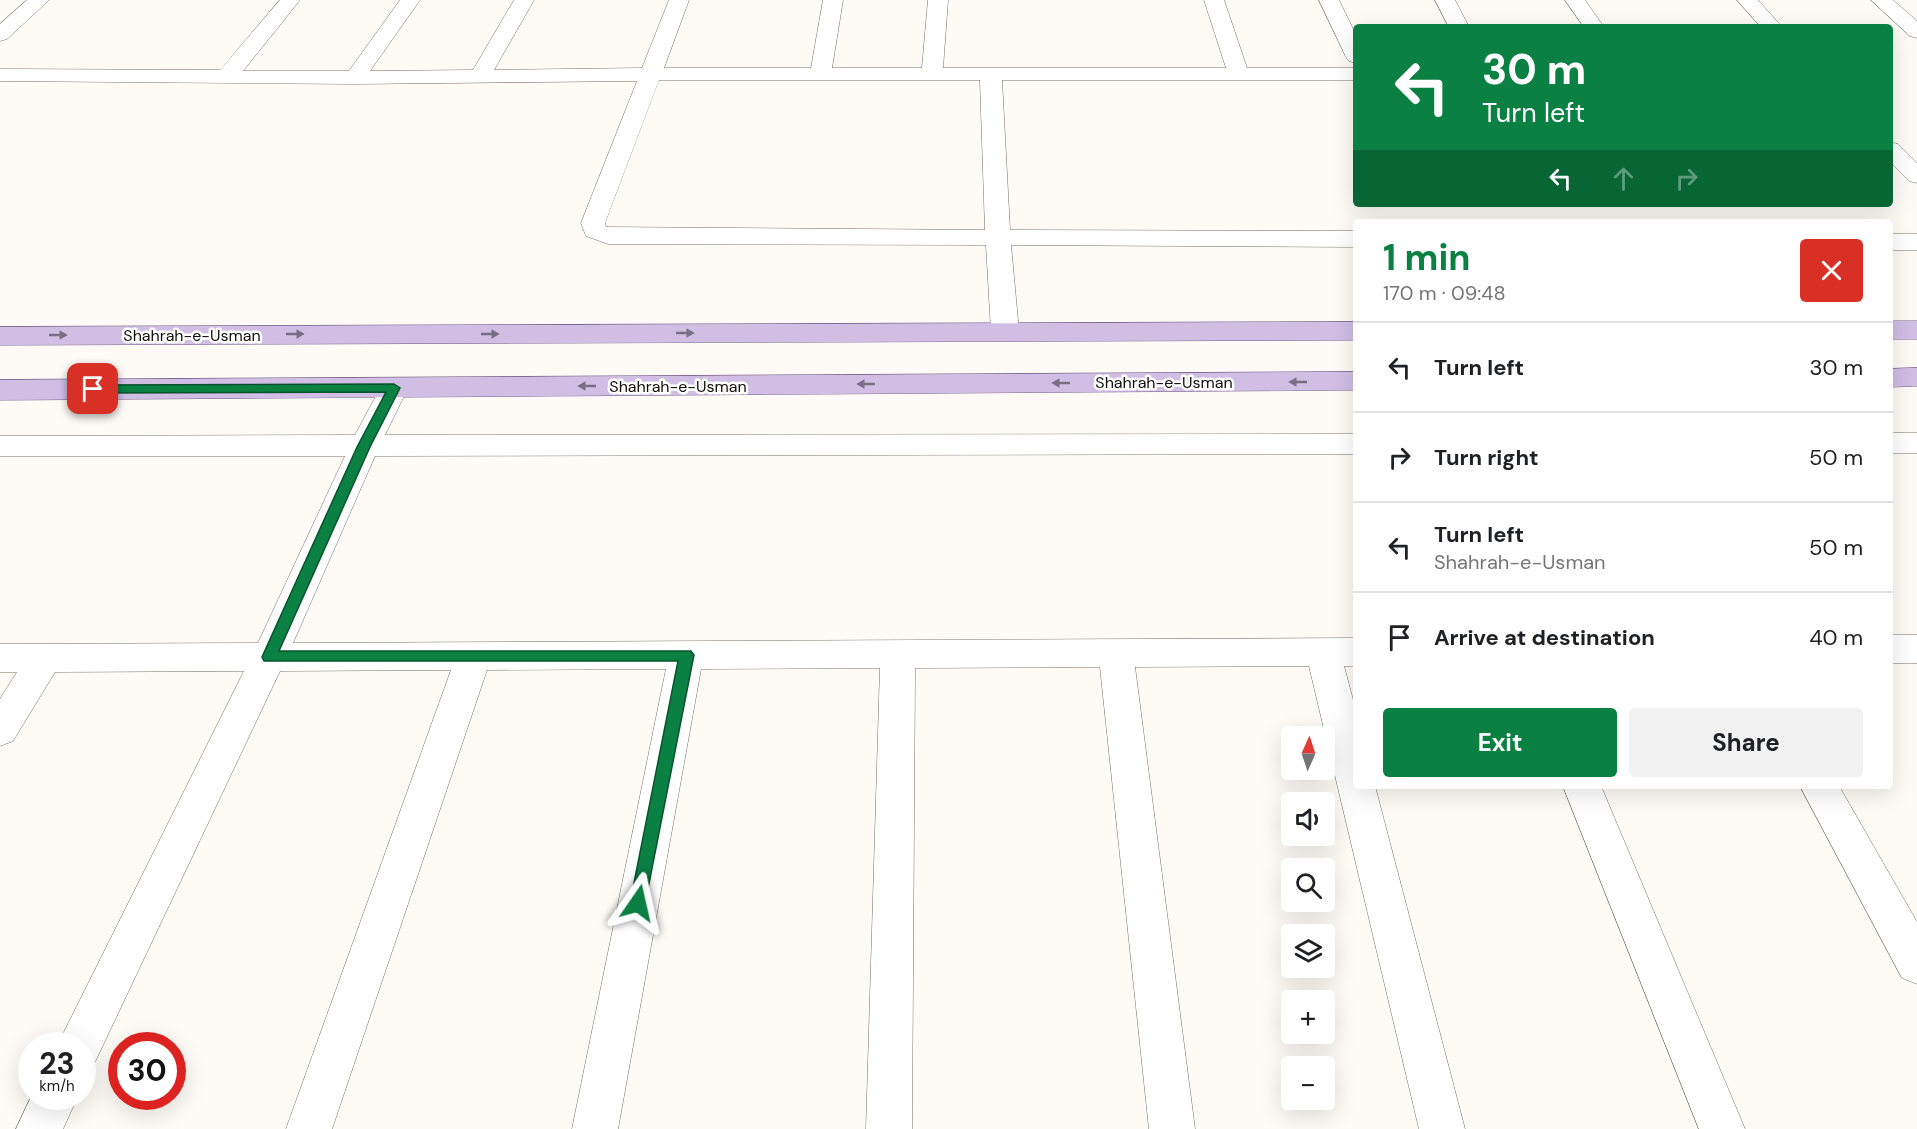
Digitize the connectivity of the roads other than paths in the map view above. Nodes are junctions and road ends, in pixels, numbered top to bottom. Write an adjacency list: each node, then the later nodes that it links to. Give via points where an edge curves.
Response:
1 (39, 0): 18 (street)
2 (290, 0): 27 (street)
3 (410, 0): 29 (street)
4 (524, 0): 28 (street)
5 (679, 0): 21 (street)
6 (833, 0): 22 (street)
7 (938, 0): 23 (street)
8 (1214, 0): 20 (street)
9 (1329, 0): 19 (street)
10 (1445, 0): 14 (street)
11 (1575, 0): 15 (street)
12 (1747, 0): 16 (street)
13 (1881, 0): 17 (street)
14 (1457, 24)
15 (1592, 24)
16 (1769, 24)
17 (1917, 32)
18 (0, 35)
19 (1353, 51)
20 (1238, 73): 24 (street); 25 (street)
21 (651, 74): 22 (street); 28 (street); 32 (street, via 593,223 600,234)
22 (820, 74): 23 (street)
23 (932, 74): 24 (street)
24 (991, 74): 32 (street)
25 (1353, 74)
26 (0, 75): 27 (street)
27 (228, 75): 29 (street)
28 (480, 76): 29 (street)
29 (355, 78)
30 (1893, 151): 31 (street)
31 (1917, 176)
32 (998, 237): 33 (street); 39 (street)
33 (1353, 239)
34 (1893, 242): 35 (street)
35 (1917, 242)
36 (1893, 330): 37 (main road)
37 (1917, 330)
38 (1353, 331): 39 (main road, Shahrah-e-Usman)
39 (1005, 332): 40 (main road, Shahrah-e-Usman, one-way to 39)
40 (0, 336)
41 (1917, 377): 42 (main road)
42 (1893, 378)
43 (1353, 381): 44 (main road, Shahrah-e-Usman, one-way to 44)
44 (394, 388): 45 (main road, Shahrah-e-Usman); 50 (street)
45 (0, 390)
46 (1893, 443): 47 (street)
47 (1917, 443)
48 (1353, 444): 50 (street)
49 (0, 446): 50 (street)
50 (364, 447): 58 (street)
51 (1893, 649): 52 (street)
52 (1917, 649)
53 (1339, 652): 54 (street); 62 (street)
54 (1116, 653): 55 (street); 73 (street)
55 (898, 654): 56 (street); 72 (street)
56 (686, 655): 57 (street); 71 (street)
57 (474, 656): 58 (street); 70 (street)
58 (269, 657): 60 (street); 67 (street)
59 (0, 658): 60 (street)
60 (45, 658): 61 (street)
61 (0, 730)
62 (1353, 762)
63 (1357, 789): 74 (street)
64 (1583, 789): 75 (street)
65 (1821, 789): 66 (street)
66 (1917, 963)
67 (87, 1032)
68 (48, 1110): 69 (street)
69 (39, 1129)
70 (309, 1129)
71 (595, 1129)
72 (890, 1129)
73 (1172, 1129)
74 (1442, 1129)
75 (1722, 1129)

